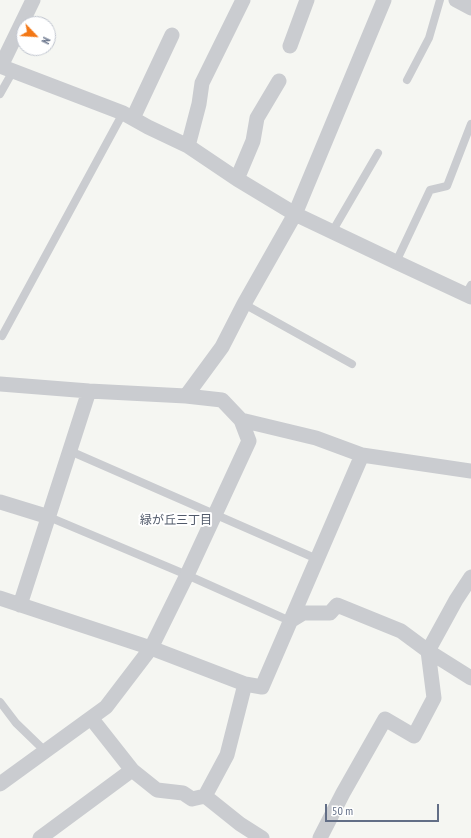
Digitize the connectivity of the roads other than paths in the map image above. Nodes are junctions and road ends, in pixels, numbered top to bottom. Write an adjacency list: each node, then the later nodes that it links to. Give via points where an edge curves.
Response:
1 (33, 0): 10 (street)
2 (243, 0): 16 (street, via 202,83)
3 (307, 0): 9 (street)
4 (384, 0): 19 (street)
5 (440, 0): 11 (lane, via 429,38)
6 (456, 0): 7 (street)
7 (471, 8)
8 (172, 35): 14 (street)
9 (290, 46)
10 (4, 68): 13 (lane); 14 (street)
11 (407, 80)
12 (279, 81): 18 (street, via 257,118 253,141)
13 (0, 94)
14 (128, 116): 16 (street); 24 (lane)
15 (471, 124): 21 (lane, via 447,186 430,190)
16 (188, 146): 18 (street)
17 (378, 153): 20 (lane)
18 (237, 179): 19 (street)
19 (295, 214): 20 (street); 23 (street)
20 (332, 232): 21 (street)
21 (396, 262): 22 (street)
22 (469, 292)
23 (244, 304): 25 (lane); 28 (street, via 222,347)
24 (2, 336)
25 (352, 364)
26 (0, 384): 27 (street)
27 (89, 391): 28 (street); 30 (street)
28 (186, 396): 29 (street, via 222,400)
29 (241, 420): 31 (street, via 316,438); 34 (street, via 248,441)
30 (70, 451): 34 (lane); 35 (street)
31 (362, 455): 32 (street); 36 (street)
32 (471, 471)
33 (0, 502): 35 (street)
34 (214, 514): 36 (lane); 37 (street)
35 (49, 517): 37 (lane); 40 (street)
36 (317, 559): 41 (street)
37 (187, 575): 41 (lane); 42 (street)
38 (471, 576): 43 (street)
39 (0, 598): 40 (street)
40 (20, 605): 42 (street)
41 (290, 621): 43 (street, via 303,613 330,613 337,605 401,631); 45 (street, via 262,687)
42 (151, 648): 45 (street); 47 (street, via 106,707)
43 (428, 651): 44 (street); 54 (street, via 434,698 414,736 385,719)
44 (471, 678)
45 (246, 684): 51 (street, via 227,755)
46 (0, 702): 48 (lane, via 16,724)
47 (91, 718): 48 (street); 49 (street)
48 (45, 751): 50 (street)
49 (132, 770): 51 (street, via 157,790 183,793 192,799); 52 (street)
50 (0, 784)
51 (205, 796): 53 (street)
52 (40, 838)
53 (262, 838)
54 (320, 838)

